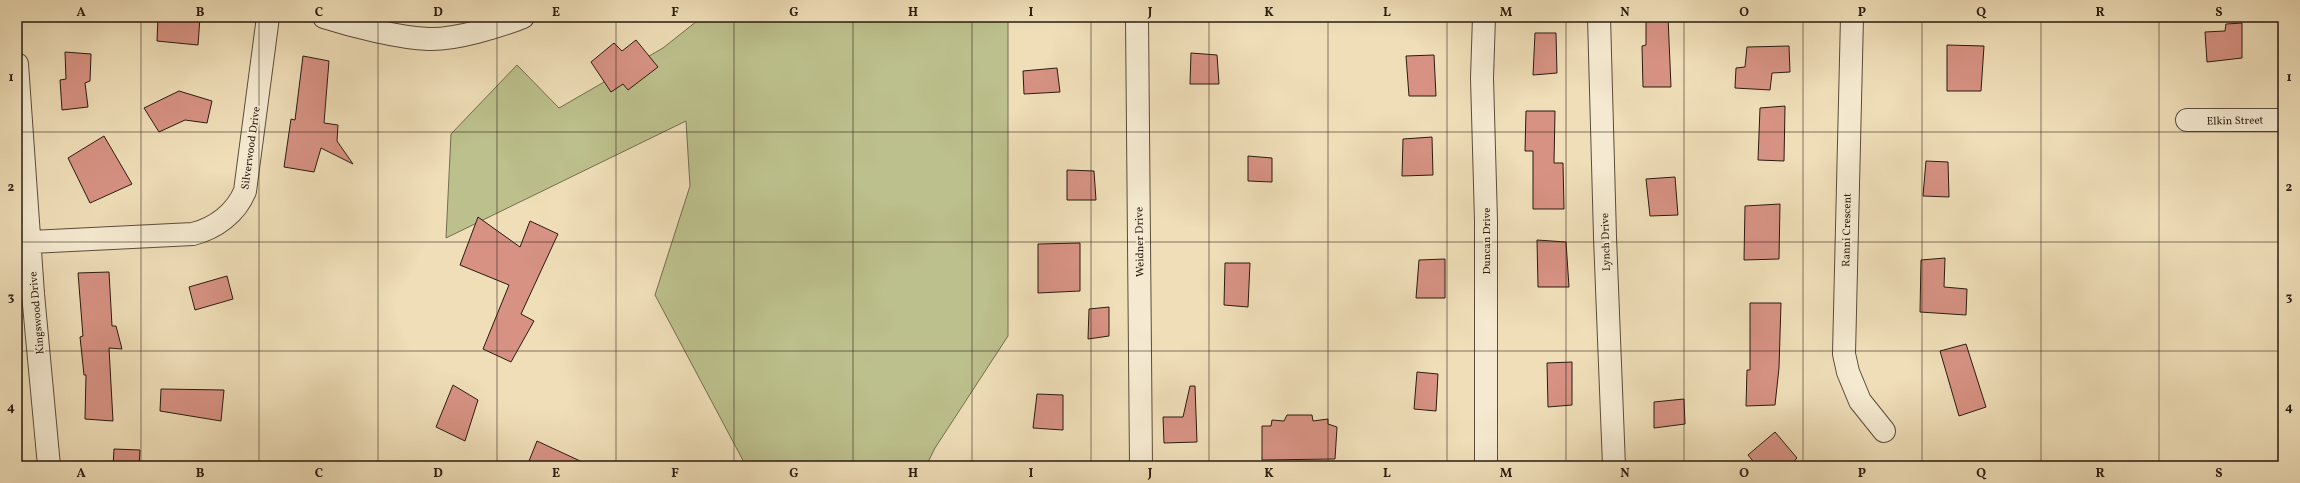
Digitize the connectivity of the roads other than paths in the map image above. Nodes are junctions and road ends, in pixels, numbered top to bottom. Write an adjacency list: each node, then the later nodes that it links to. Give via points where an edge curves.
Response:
1 (268, 17): 11 (street, Silverwood Drive, via 245,191 238,205 228,215 211,228 193,234)
2 (324, 17): 3 (street, via 402,36 429,39 467,34)
3 (523, 17)
4 (1137, 17): 15 (street, Weidner Drive)
5 (1484, 17): 16 (street, Duncan Drive, via 1482,78 1486,220)
6 (1599, 17): 17 (street, Lynch Drive)
7 (1852, 17): 13 (street, Ranni Crescent, via 1844,354 1848,372 1860,401)
8 (17, 64): 11 (street, Kingswood Drive)
9 (2187, 120): 10 (street, Elkin Street)
10 (2283, 120)
11 (31, 242): 12 (street, Kingswood Drive)
12 (25, 294): 14 (street, Kingswood Drive)
13 (1884, 431)
14 (50, 466)
15 (1141, 466)
16 (1486, 466)
17 (1614, 466)

